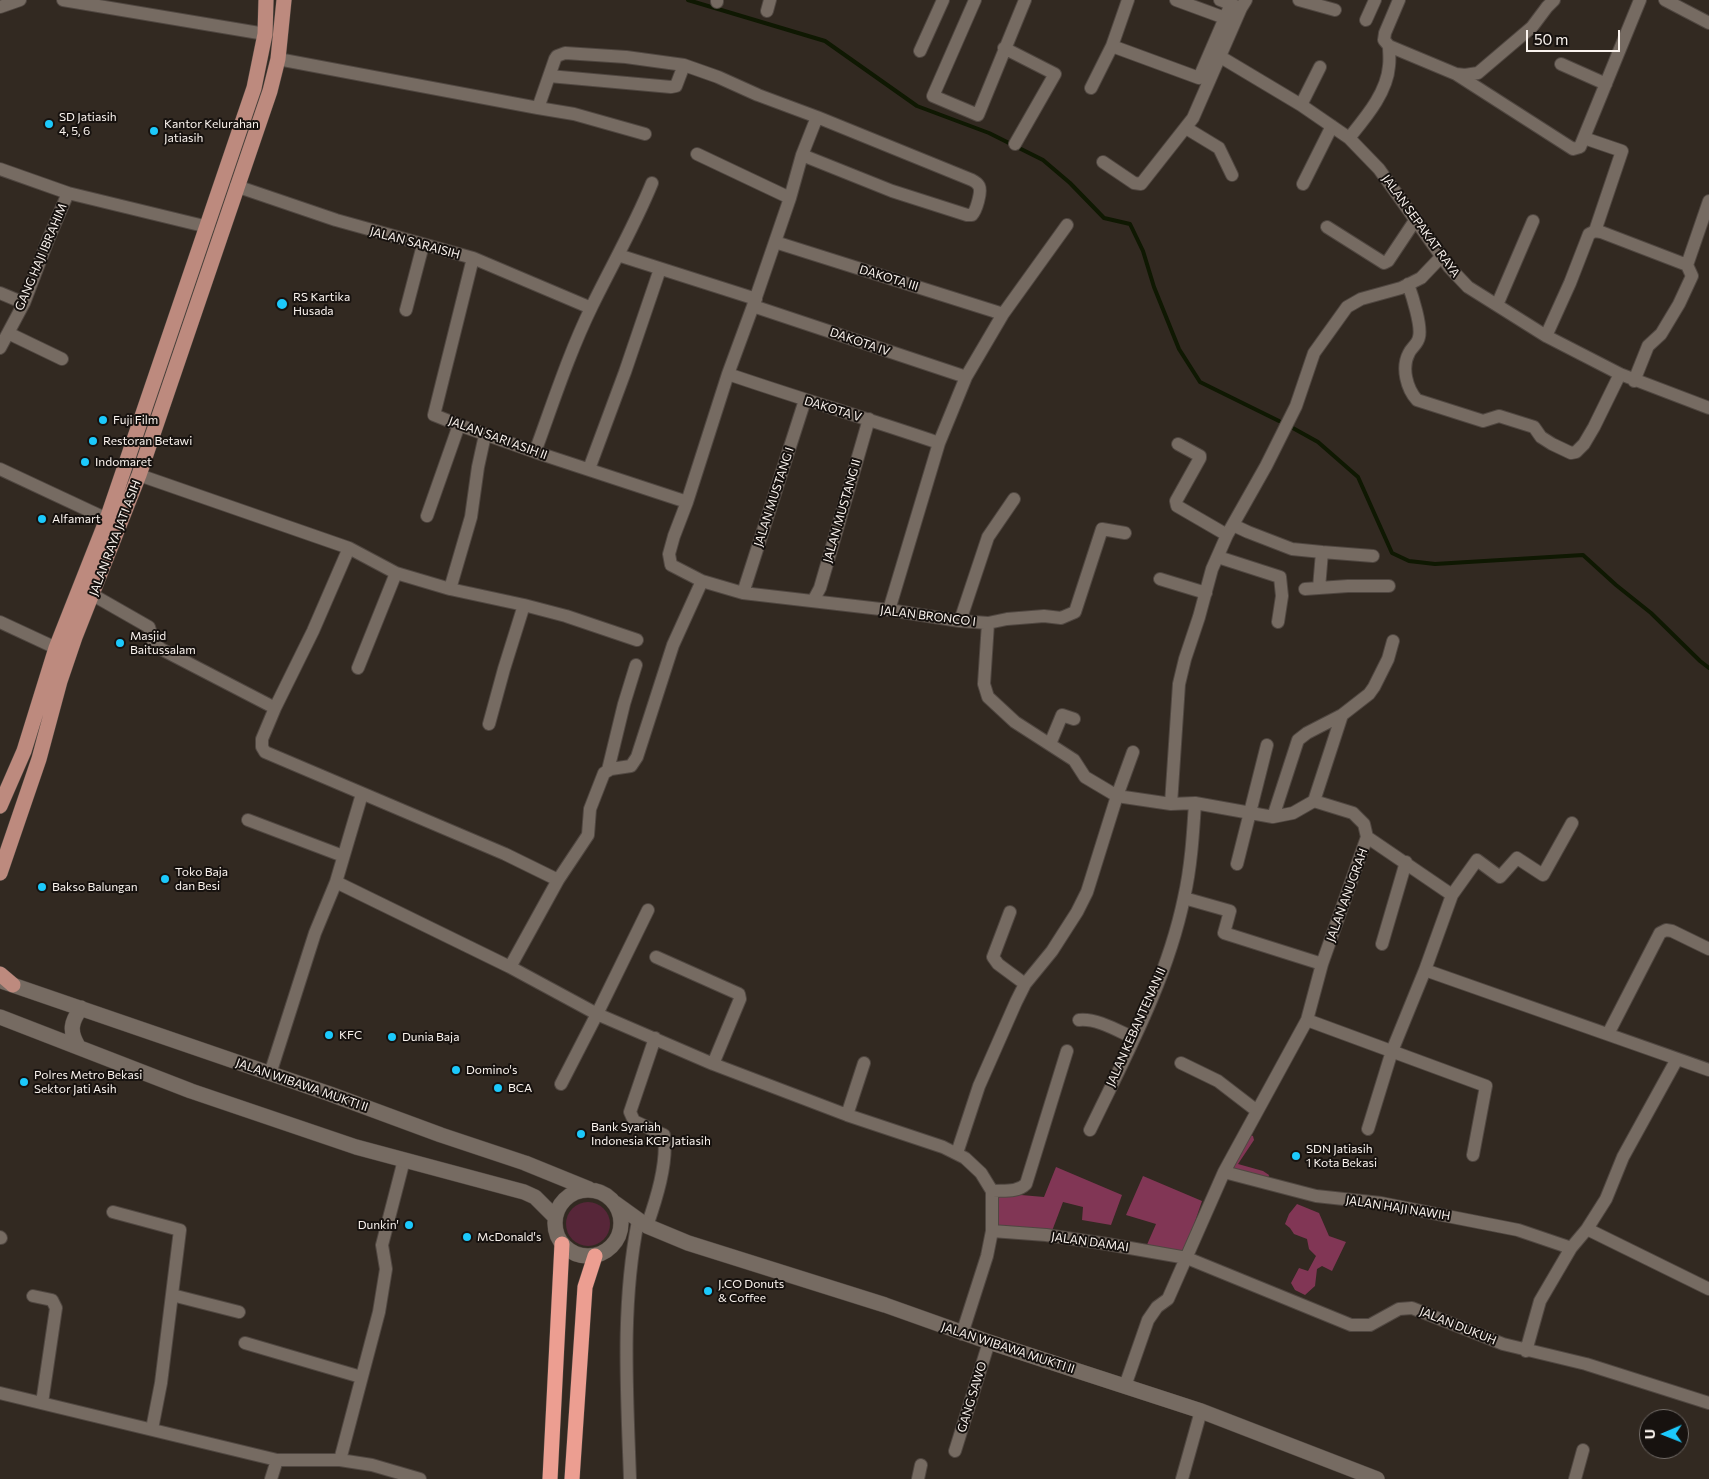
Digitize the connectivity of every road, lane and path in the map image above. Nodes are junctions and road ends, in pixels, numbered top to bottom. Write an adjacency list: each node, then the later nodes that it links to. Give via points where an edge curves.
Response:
1 (20, 0): 17 (street)
2 (63, 0): 22 (street)
3 (266, 0): 22 (main road, JALAN RAYA JATI ASIH)
4 (284, 0): 28 (main road, JALAN RAYA JATI ASIH)
5 (943, 0): 26 (street)
6 (975, 0): 25 (street, via 933,96 978,115)
7 (1026, 0): 25 (street)
8 (1128, 0): 23 (street)
9 (1176, 0): 19 (street)
10 (1299, 0): 18 (street)
11 (1375, 0): 20 (street)
12 (1399, 0): 24 (street, via 1385,33 1384,40)
13 (1554, 0): 32 (street, via 1532,27 1478,73)
14 (1640, 0): 34 (street)
15 (1668, 0): 21 (street)
16 (1234, 3): 19 (street); 27 (street)
17 (0, 7)
18 (1335, 10)
19 (1225, 18): 23 (street, via 1199,78)
20 (1366, 20)
21 (1709, 23)
22 (265, 34): 59 (main road, JALAN RAYA JATI ASIH, via 254,88)
23 (1112, 46): 35 (street)
24 (1389, 46): 32 (street); 42 (street, via 1389,67 1383,86)
25 (1004, 48): 44 (street, via 1055,74)
26 (920, 51)
27 (1219, 56): 36 (street, JALAN SEPAKAT RAYA); 40 (street)
28 (278, 60): 37 (street); 52 (main road, JALAN RAYA JATI ASIH)
29 (1561, 64): 34 (street)
30 (684, 65): 33 (street, via 679,81 671,87); 33 (street, via 565,53 555,59); 38 (street)
31 (1320, 68): 36 (street)
32 (1456, 74): 43 (street, via 1573,149 1580,147)
33 (550, 76): 37 (street)
34 (1606, 84): 43 (street)
35 (1091, 88)
36 (1301, 105): 39 (street, JALAN SEPAKAT RAYA)
37 (538, 108): 41 (street, via 574,114)
38 (817, 117): 46 (street); 46 (street, via 972,180 980,190 976,211 969,215 892,191)
39 (1332, 126): 42 (street, JALAN SEPAKAT RAYA); 51 (street)
40 (1186, 128): 47 (street, via 1141,184 1134,183); 49 (street, via 1219,148)
41 (645, 134)
42 (1350, 138): 56 (street, JALAN SEPAKAT RAYA, via 1380,169)
43 (1584, 138): 61 (street, via 1622,151)
44 (1015, 144)
45 (697, 154): 54 (street)
46 (802, 154): 54 (street)
47 (1103, 162)
48 (0, 169): 53 (street)
49 (1232, 175)
50 (652, 183): 64 (street)
51 (1303, 184)
52 (236, 186): 63 (street, JALAN SARAISIH); 95 (main road, JALAN RAYA JATI ASIH)
53 (68, 193): 59 (street); 71 (street, GANG HAJI IBRAHIM)
54 (790, 198): 62 (street)
55 (1709, 201): 67 (street)
56 (1416, 220): 60 (street, via 1384,263); 65 (street, JALAN SEPAKAT RAYA)
57 (1533, 221): 73 (street)
58 (1067, 225): 76 (street)
59 (208, 227): 99 (main road, JALAN RAYA JATI ASIH)
60 (1327, 227)
61 (1595, 232): 67 (street); 78 (street, via 1589,234)
62 (775, 242): 72 (street); 76 (street, DAKOTA III)
63 (423, 245): 66 (street, JALAN SARAISIH); 75 (street)
64 (618, 255): 68 (street, DAKOTA IV); 74 (street)
65 (1442, 257): 69 (street, via 1421,278); 73 (street, JALAN SEPAKAT RAYA, via 1468,287)
66 (473, 258): 74 (street, JALAN SARAISIH); 88 (street, JALAN SARI ASIH II, via 434,415)
67 (1687, 265): 84 (street, via 1692,276 1661,334 1648,346)
68 (660, 269): 72 (street, DAKOTA IV); 94 (street)
69 (1408, 284): 82 (street, via 1420,330 1405,369 1412,395 1417,400 1483,421 1498,416 1534,427 1542,437 1571,453 1584,444); 100 (street, via 1361,299 1347,307 1314,353 1296,406)
70 (0, 293): 71 (street)
71 (24, 303): 77 (street, GANG HAJI IBRAHIM)
72 (755, 303): 81 (street); 83 (street, DAKOTA IV)
73 (1497, 304): 78 (street, JALAN SEPAKAT RAYA)
74 (591, 308): 92 (street)
75 (406, 310)
76 (1004, 314): 83 (street)
77 (8, 333): 79 (street, GANG HAJI IBRAHIM); 80 (street)
78 (1546, 336): 82 (street, JALAN SEPAKAT RAYA)
79 (0, 348)
80 (62, 359)
81 (728, 374): 85 (street, DAKOTA V); 97 (street)
82 (1620, 374): 84 (street, JALAN SEPAKAT RAYA)
83 (966, 377): 90 (street)
84 (1634, 380): 86 (street, JALAN SEPAKAT RAYA)
85 (805, 400): 87 (street, DAKOTA V); 114 (street, JALAN MUSTANG I)
86 (1707, 403)
87 (869, 419): 90 (street, DAKOTA V); 116 (street, JALAN MUSTANG II, via 820,588)
88 (458, 425): 89 (street, JALAN SARI ASIH II); 98 (street)
89 (485, 435): 92 (street, JALAN SARI ASIH II); 112 (street, via 471,517)
90 (939, 443): 118 (street)
91 (1178, 444): 100 (street, via 1200,458 1176,501 1177,506)
92 (535, 452): 94 (street, JALAN SARI ASIH II)
93 (0, 469): 99 (street)
94 (589, 469): 97 (street, JALAN SARI ASIH II)
95 (139, 475): 102 (street); 115 (main road, JALAN RAYA JATI ASIH)
96 (1014, 499): 119 (street, via 988,537)
97 (687, 502): 108 (street, JALAN BRONCO I, via 671,545 670,562 673,567)
98 (427, 516)
99 (107, 519): 125 (main road, JALAN RAYA JATI ASIH)
100 (1230, 530): 103 (street, via 1248,532 1292,549); 105 (street)
101 (1125, 533): 122 (street, JALAN BRONCO I, via 1102,529 1074,612 1060,618 1037,616)
102 (349, 548): 106 (street); 128 (street)
103 (1322, 552): 104 (street); 111 (street)
104 (1373, 556)
105 (1218, 557): 113 (street); 121 (street, via 1280,577 1282,596)
106 (396, 573): 112 (street); 127 (street)
107 (1160, 579): 113 (street)
108 (702, 581): 114 (street, JALAN BRONCO I); 135 (street, via 674,645 639,753 631,766)
109 (1389, 586): 111 (street)
110 (1305, 588): 111 (street)
111 (1320, 588)
112 (450, 589): 117 (street)
113 (1206, 592): 140 (street, via 1179,684)
114 (743, 593): 116 (street, JALAN BRONCO I)
115 (93, 595): 128 (street, via 149,627 154,644 160,649); 150 (main road, JALAN RAYA JATI ASIH, via 60,681 39,759)
116 (813, 601): 118 (street, JALAN BRONCO I)
117 (524, 605): 123 (street); 131 (street)
118 (889, 610): 119 (street, JALAN BRONCO I)
119 (960, 621): 122 (street, JALAN BRONCO I)
120 (0, 622): 125 (street)
121 (1278, 622)
122 (988, 623): 132 (street, via 984,684 988,697 1014,722)
123 (638, 640)
124 (1393, 642): 129 (street, via 1374,687)
125 (56, 648): 141 (main road, JALAN RAYA JATI ASIH, via 24,751)
126 (636, 665): 135 (street)
127 (358, 668)
128 (275, 708): 136 (street, via 262,739 265,752)
129 (1342, 715): 138 (street); 143 (street, via 1298,740)
130 (1074, 719): 132 (street, via 1062,715)
131 (489, 724)
132 (1050, 744): 137 (street, via 1074,760 1085,777)
133 (1267, 745): 142 (street)
134 (1133, 752): 137 (street)
135 (608, 770): 151 (street, via 601,777 590,809 588,834)
136 (362, 794): 147 (street); 151 (street, via 505,854)
137 (1117, 796): 140 (street); 165 (street, via 1084,899 1052,951)
138 (1314, 801): 143 (street, via 1293,814); 146 (street, JALAN ANUGRAH, via 1352,813 1364,824)
139 (1195, 803): 140 (street); 142 (street); 154 (street, JALAN KEBANTENAN II)
140 (1171, 804)
141 (0, 806)
142 (1250, 814): 143 (street); 149 (street)
143 (1273, 817)
144 (248, 820): 147 (street)
145 (1572, 823): 153 (street, via 1544,875 1517,858 1500,877 1477,860)
146 (1367, 837): 148 (street); 160 (street, JALAN ANUGRAH)
147 (343, 856): 152 (street)
148 (1406, 862): 153 (street); 157 (street)
149 (1237, 864)
150 (0, 873)
151 (558, 880): 161 (street)
152 (336, 882): 161 (street); 182 (street, via 315,933)
153 (1452, 895): 162 (street)
154 (1184, 898): 160 (street, via 1230,911 1224,933); 173 (street, JALAN KEBANTENAN II, via 1155,990)
155 (648, 910): 167 (street)
156 (1010, 912): 165 (street, via 994,957 998,964)
157 (1382, 944)
158 (1709, 949): 171 (street, via 1672,930 1660,933)
159 (656, 958): 180 (street, via 739,994 740,999)
160 (1322, 964): 170 (street, JALAN ANUGRAH)
161 (510, 968): 167 (street)
162 (1425, 970): 171 (street); 176 (street)
163 (0, 974): 164 (main road)
164 (7, 983): 166 (main road, JALAN WIBAWA MUKTI II)
165 (1024, 984): 188 (street, via 979,1086)
166 (81, 1008): 174 (main road, via 70,1028); 182 (main road, JALAN WIBAWA MUKTI II)
167 (597, 1014): 172 (street); 183 (street)
168 (0, 1017): 174 (main road)
169 (1079, 1020): 173 (street, via 1086,1019)
170 (1307, 1020): 176 (street); 184 (street, JALAN ANUGRAH)
171 (1608, 1034): 177 (street)
172 (655, 1038): 180 (street); 197 (street, via 630,1112 634,1121 664,1135 666,1144 658,1195)
173 (1134, 1038): 187 (street, JALAN KEBANTENAN II)
174 (78, 1046): 190 (main road, via 191,1091)
175 (1067, 1051): 193 (street, via 1026,1184 1015,1190)
176 (1392, 1051): 186 (street); 189 (street, via 1486,1086)
177 (1677, 1059): 181 (street); 198 (street, via 1623,1157 1606,1199)
178 (864, 1063): 185 (street)
179 (1181, 1063): 184 (street, via 1218,1081)
180 (713, 1064): 185 (street)
181 (1709, 1070)
182 (270, 1074): 192 (main road, JALAN WIBAWA MUKTI II, via 526,1163)
183 (561, 1084)
184 (1257, 1111): 191 (street, JALAN ANUGRAH)
185 (847, 1115): 188 (street)
186 (1368, 1129)
187 (1090, 1130)
188 (958, 1153): 193 (street, via 981,1172)
189 (1473, 1155)
190 (404, 1160): 196 (main road, via 524,1192 535,1197); 213 (street, via 382,1244 386,1269 379,1312)
191 (1224, 1172): 202 (street, JALAN HAJI NAWIH, via 1316,1196 1380,1203 1518,1230); 204 (street, JALAN ANUGRAH)
192 (589, 1189): 194 (main road, via 604,1193); 196 (main road, via 566,1197)
193 (992, 1191): 199 (street)
194 (616, 1204): 197 (main road, JALAN WIBAWA MUKTI II); 200 (main road, via 621,1216 621,1230)
195 (113, 1212): 206 (street, via 180,1230)
196 (555, 1217): 201 (main road, via 555,1231)
197 (642, 1223): 200 (main road); 209 (main road, JALAN WIBAWA MUKTI II, via 688,1243 885,1305); 229 (street, via 631,1256 627,1309)
198 (1587, 1229): 202 (street); 205 (street)
199 (992, 1231): 204 (street, JALAN DAMAI, via 1099,1242); 209 (street)
200 (615, 1242): 203 (main road, via 606,1252)
201 (562, 1244): 203 (main road, via 571,1252); 227 (highway)
202 (1571, 1248): 212 (street, via 1540,1301)
203 (595, 1256): 228 (highway, via 584,1287)
204 (1187, 1258): 212 (street, JALAN DUKUH, via 1351,1325 1370,1325 1399,1308 1412,1308); 214 (street, JALAN ANUGRAH, via 1168,1300 1157,1307 1148,1320)
205 (1709, 1289)
206 (172, 1295): 208 (street); 219 (street)
207 (33, 1296): 216 (street, via 52,1300 56,1308)
208 (239, 1312)
209 (962, 1334): 210 (main road, JALAN WIBAWA MUKTI II)
210 (989, 1342): 214 (main road, JALAN WIBAWA MUKTI II); 221 (street, GANG SAWO)
211 (245, 1343): 213 (street)
212 (1526, 1351): 217 (street, JALAN DUKUH, via 1586,1364)
213 (361, 1376): 223 (street)
214 (1125, 1386): 218 (main road, JALAN WIBAWA MUKTI II)
215 (0, 1393): 216 (street)
216 (42, 1403): 219 (street)
217 (1709, 1403)
218 (1201, 1411): 231 (street); 232 (main road, JALAN WIBAWA MUKTI II)
219 (152, 1430): 222 (street)
220 (1583, 1450): 233 (street)
221 (955, 1451)
222 (277, 1460): 223 (street); 225 (street)
223 (340, 1460): 226 (street, via 372,1465)
224 (921, 1466): 230 (street)
225 (271, 1479)
226 (420, 1479)
227 (550, 1479)
228 (572, 1479)
229 (630, 1479)
230 (918, 1479)
231 (1182, 1479)
232 (1377, 1479)
233 (1575, 1479)

